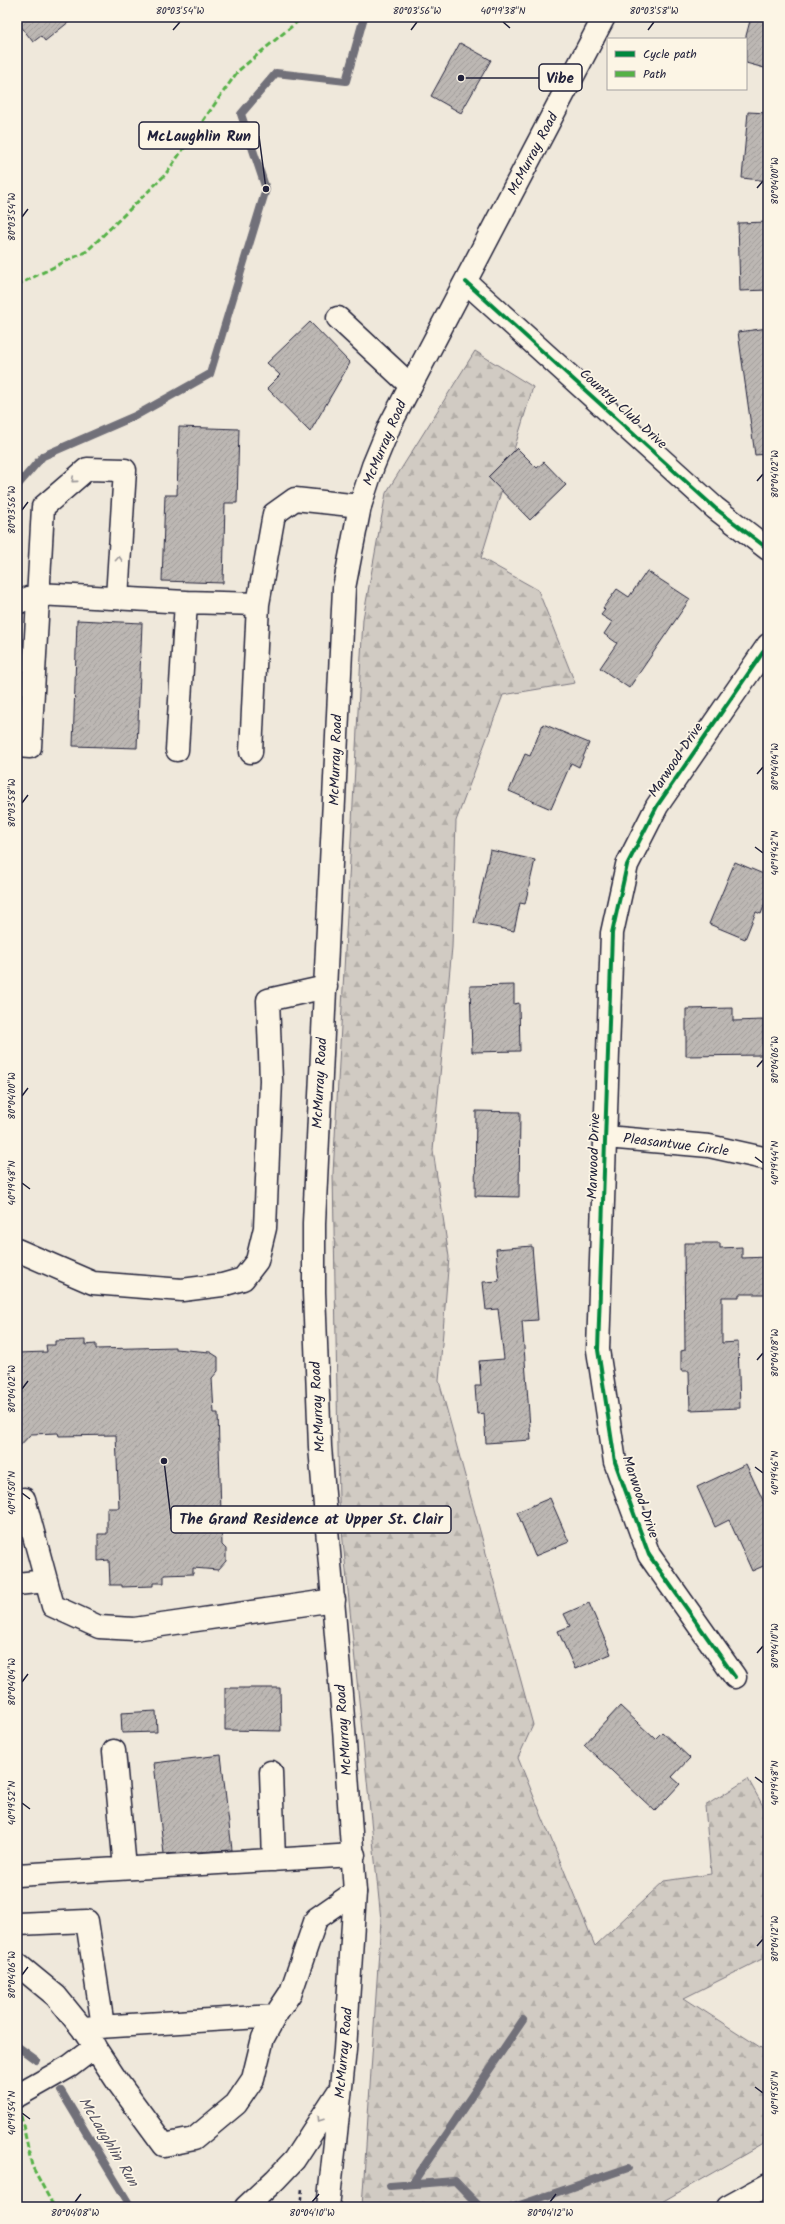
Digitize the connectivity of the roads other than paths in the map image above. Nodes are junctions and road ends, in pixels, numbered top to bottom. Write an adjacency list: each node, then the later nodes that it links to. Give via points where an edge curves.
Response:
1 (604, 17): 2 (main road, McMurray Road)
2 (466, 282): 4 (main road, McMurray Road); 6 (main road, Country Club Drive, via 715,508)
3 (338, 318): 4 (main road)
4 (410, 385): 5 (main road, McMurray Road, via 373,466)
5 (360, 506): 11 (main road, via 295,499 274,514); 16 (main road, McMurray Road, via 344,588)
6 (768, 549)
7 (38, 594): 8 (main road); 8 (main road, one-way to 7, via 125,470 87,469 43,507); 10 (main road); 13 (main road, via 30,747)
8 (117, 598): 9 (main road)
9 (186, 602): 11 (main road); 14 (main road)
10 (17, 603)
11 (258, 604): 15 (main road)
12 (768, 645): 17 (main road, Marwood Drive, via 657,806 627,865 612,933)
13 (17, 746)
14 (177, 750)
15 (251, 752)
16 (326, 987): 19 (main road, via 268,1000 271,1080 265,1228 257,1262 243,1279 222,1285 182,1290 93,1283); 23 (main road, McMurray Road, via 317,1150 314,1292 324,1514)
17 (606, 1137): 18 (main road, Pleasantvue Circle, via 709,1146); 24 (main road, Marwood Drive, via 598,1350 615,1462 649,1555)
18 (768, 1159)
19 (17, 1250)
20 (17, 1500): 21 (main road, via 24,1499)
21 (46, 1581): 22 (main road); 23 (main road, via 53,1606 99,1627 134,1629)
22 (17, 1584)
23 (334, 1600): 27 (main road, McMurray Road)
24 (735, 1677)
25 (114, 1751): 29 (main road)
26 (271, 1772): 28 (main road)
27 (354, 1855): 28 (main road); 31 (main road, McMurray Road)
28 (274, 1860): 29 (main road)
29 (125, 1868): 30 (main road)
30 (17, 1875)
31 (355, 1892): 34 (main road, via 316,1919 291,1992); 37 (main road, McMurray Road, via 350,1997)
32 (17, 1924): 35 (main road, via 87,1921)
33 (17, 1964): 35 (main road)
34 (275, 2016): 35 (main road); 36 (main road, via 264,2038 253,2079 236,2104 194,2139 164,2145)
35 (92, 2027): 36 (main road)
36 (95, 2047): 38 (main road, via 70,2066)
37 (342, 2086): 40 (main road, one-way to 40, via 294,2160); 41 (main road, McMurray Road)
38 (17, 2096)
39 (768, 2185): 42 (main road)
40 (246, 2207)
41 (328, 2207)
42 (728, 2207)

